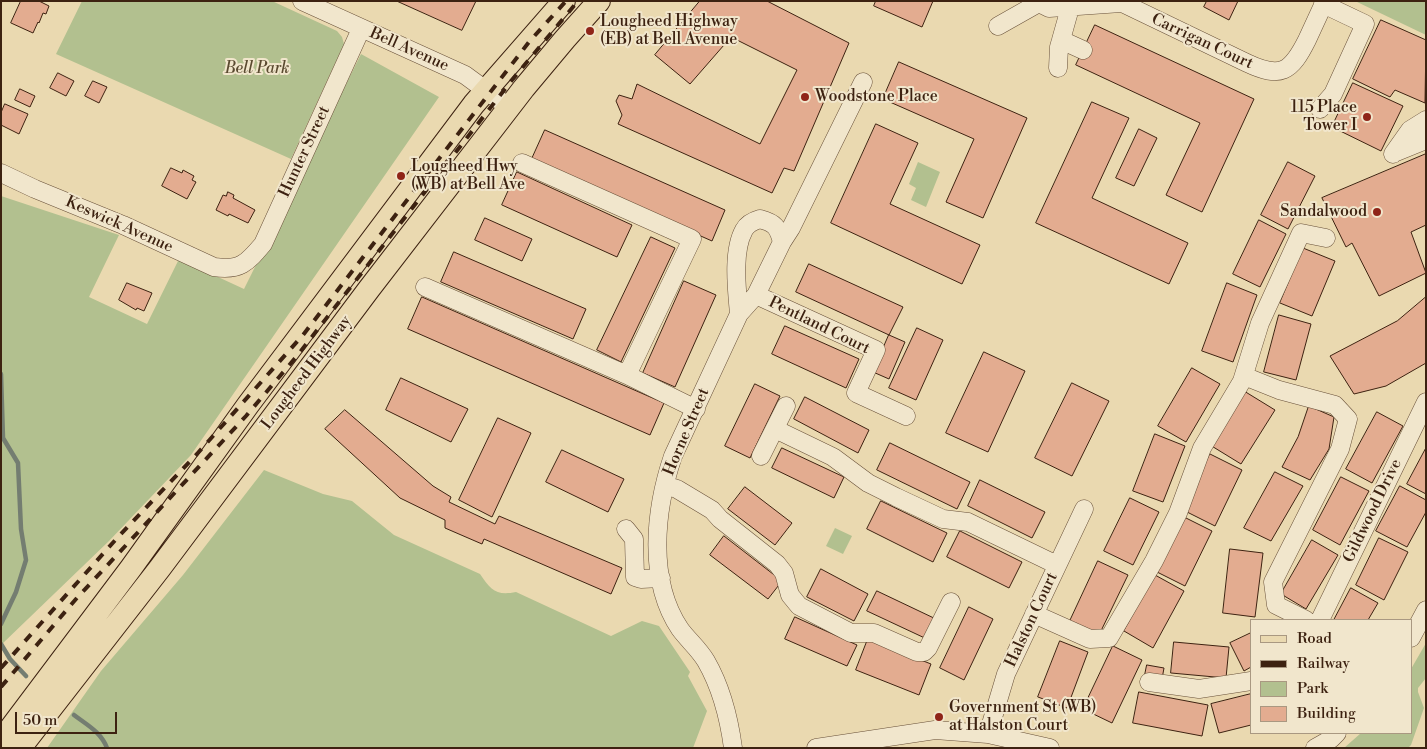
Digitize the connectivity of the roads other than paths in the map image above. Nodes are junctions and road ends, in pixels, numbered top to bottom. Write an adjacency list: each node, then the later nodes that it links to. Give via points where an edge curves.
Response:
1 (302, 1): 9 (street, Bell Avenue)
2 (564, 1): 14 (main road, Lougheed Highway)
3 (599, 1): 15 (main road, Lougheed Highway)
4 (1036, 2): 7 (street, Carrigan Court, via 1048,8); 8 (street)
5 (1120, 2): 6 (street, Carrigan Court, via 1272,72 1285,69 1298,58); 7 (street, Carrigan Court)
6 (1324, 3): 16 (street, via 1365,24 1333,94)
7 (1070, 8): 10 (street)
8 (998, 26)
9 (361, 29): 14 (street, Bell Avenue, via 465,75); 23 (street, Hunter Street, via 263,244 250,261)
10 (1061, 40): 11 (street); 12 (street)
11 (1083, 50)
12 (1058, 68)
13 (863, 82): 22 (street)
14 (487, 90): 15 (street, Bell Avenue); 48 (main road, Lougheed Highway, via 248,405 109,599)
15 (510, 108): 48 (main road, Lougheed Highway, via 369,289 160,568)
16 (1320, 109)
17 (1426, 120): 18 (street, via 1410,130 1393,154)
18 (1426, 140)
19 (522, 163): 27 (street, via 692,239)
20 (1, 173): 23 (street, Keswick Avenue, via 214,267)
21 (1326, 238): 28 (street, via 1302,233 1260,323)
22 (782, 242): 25 (street, Horne Street); 26 (street, Horne Street, via 778,229 769,221 751,222 744,230 737,250)
23 (238, 267)
24 (425, 287): 27 (street)
25 (756, 295): 26 (street, Horne Street); 32 (street, Pentland Court, via 876,350 856,393)
26 (739, 314): 31 (street, Horne Street)
27 (627, 375): 31 (street)
28 (1244, 376): 42 (street, via 1202,448 1178,512 1154,561 1109,638 1090,639); 43 (street, via 1278,390 1335,405 1348,419 1340,448 1273,582 1276,605)
29 (1426, 402): 44 (street, Gildwood Drive)
30 (786, 406): 33 (street)
31 (696, 409): 35 (street, Horne Street, via 673,456)
32 (906, 416)
33 (775, 429): 34 (street); 38 (street, via 833,457 868,483 903,500 943,519 968,522)
34 (761, 456)
35 (665, 485): 39 (street, Horne Street, via 658,545); 40 (street, via 712,510 777,564 784,573 790,595 799,606 851,633 874,633 924,652)
36 (1084, 509): 38 (street, Halston Court)
37 (626, 529): 39 (street, via 634,540 635,576 641,579)
38 (1057, 565): 42 (street, Halston Court)
39 (661, 578): 52 (street, Horne Street, via 667,602 680,628 706,661 722,696)
40 (951, 602)
41 (1426, 610): 45 (street)
42 (1034, 614): 49 (street, Halston Court, via 1006,674)
43 (1304, 619)
44 (1320, 619)
45 (1412, 636)
46 (1250, 681): 47 (street, via 1199,689)
47 (1149, 682)
48 (23, 733): 51 (main road, Lougheed Highway)
49 (988, 734): 53 (street, via 935,730); 54 (street)
50 (1336, 734): 55 (street)
51 (1, 741)
52 (733, 748)
53 (816, 748)
54 (1050, 748)
55 (1315, 748)

